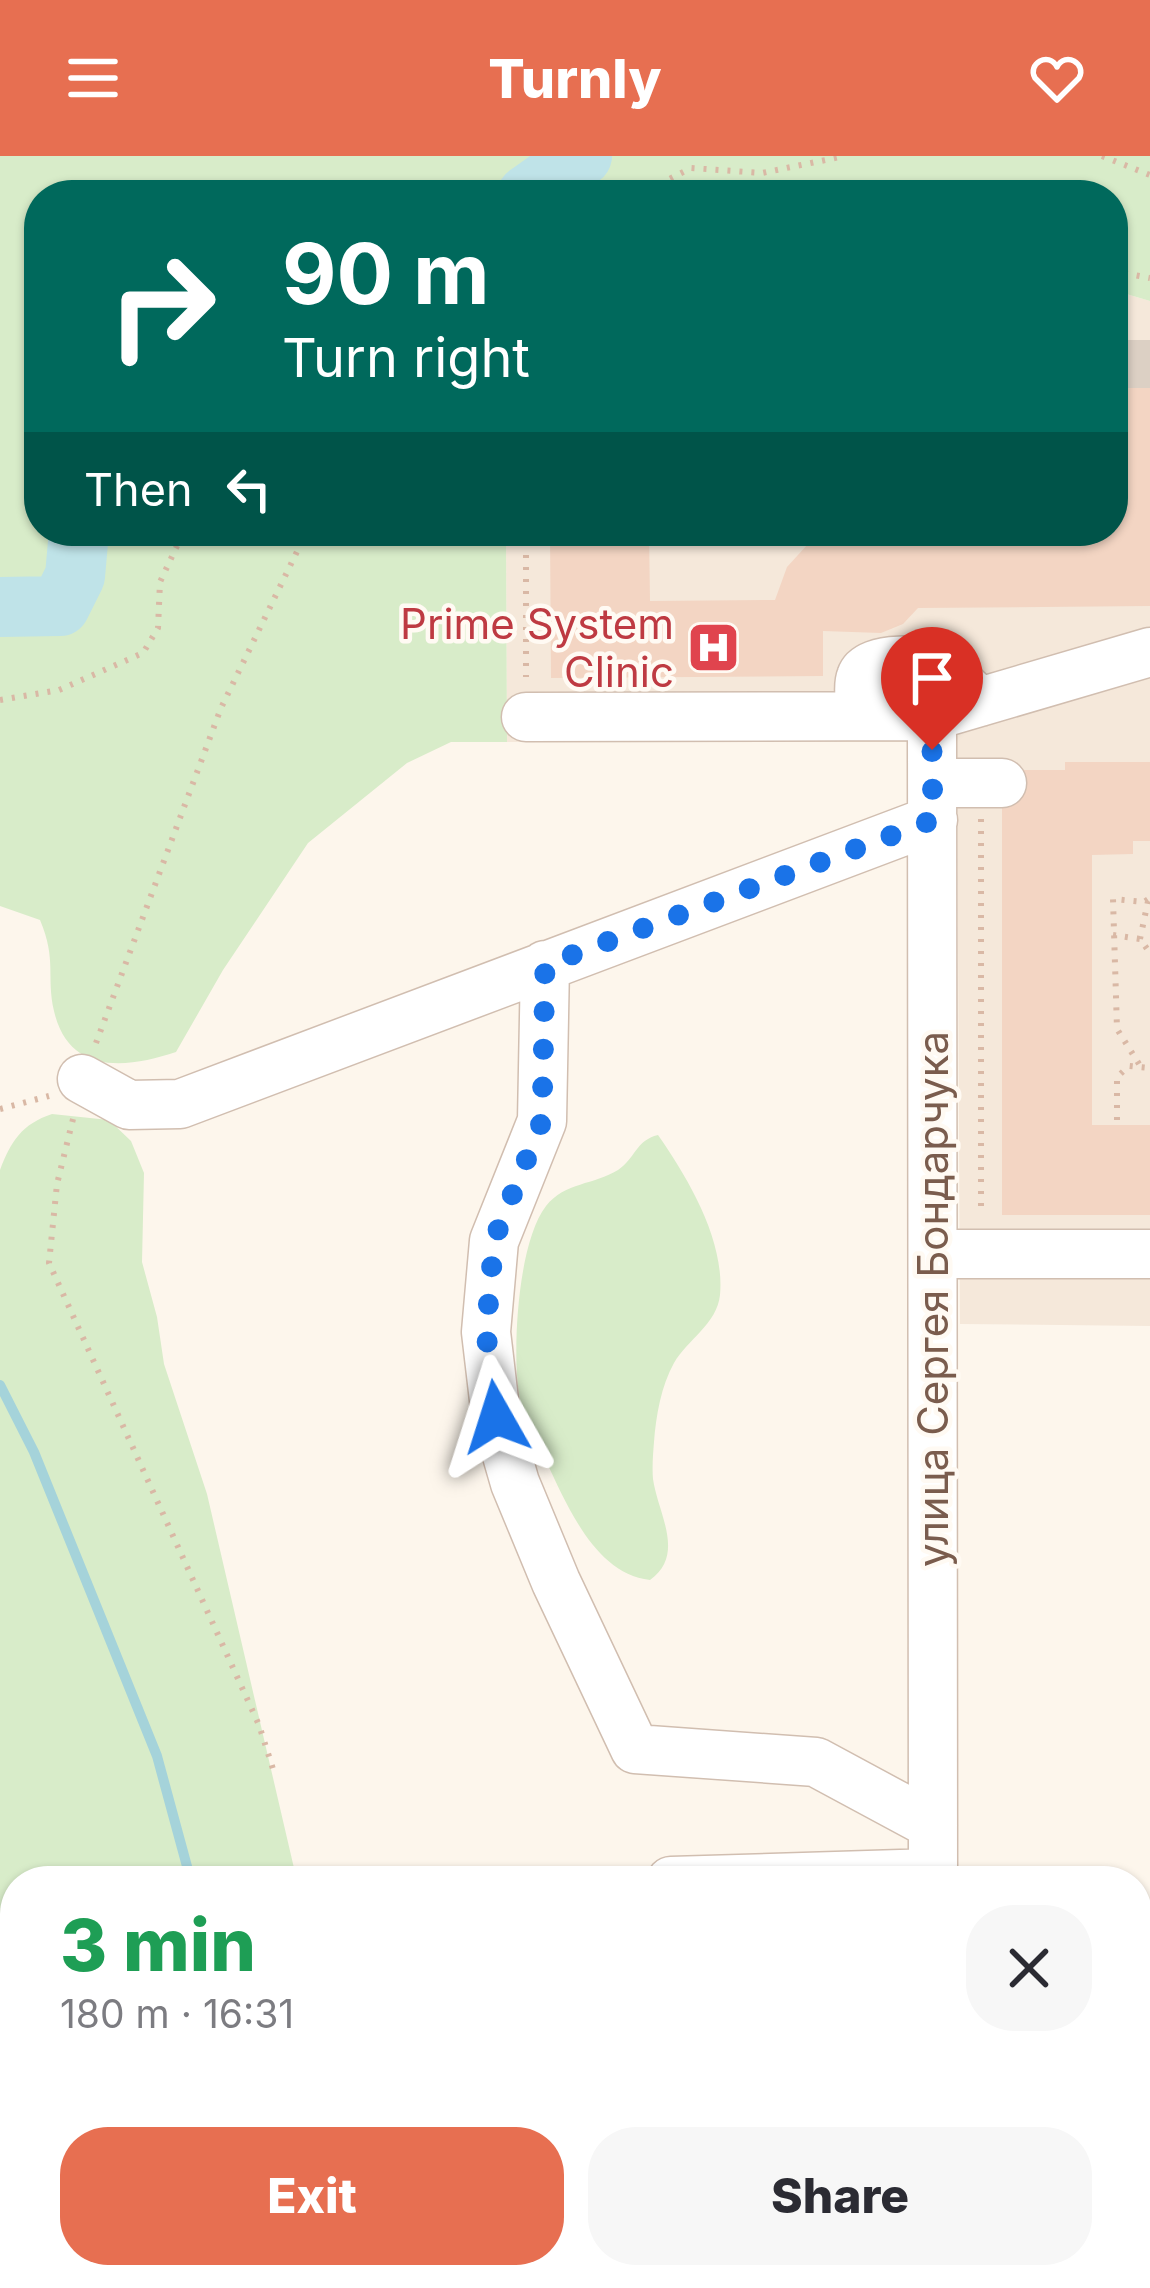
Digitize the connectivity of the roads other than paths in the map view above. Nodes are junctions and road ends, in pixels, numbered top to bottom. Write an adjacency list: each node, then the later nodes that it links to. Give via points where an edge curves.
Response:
1 (1150, 652): 2 (street)
2 (980, 703): 3 (street, via 943,668 883,662 861,677); 4 (street)
3 (861, 716): 4 (street); 5 (street)
4 (932, 716): 7 (street, улица Сергея Бондарчука)
5 (526, 717)
6 (995, 794): 7 (street)
7 (933, 800): 8 (street); 10 (street, улица Сергея Бондарчука)
8 (545, 965): 9 (street, via 180,1104 129,1105); 12 (street, via 542,1121 494,1240 486,1332 496,1417 556,1582 635,1749 816,1762)
9 (82, 1079)
10 (933, 1254): 11 (street); 12 (street, улица Сергея Бондарчука)
11 (1150, 1254)
12 (933, 1825): 13 (street, улица Сергея Бондарчука)
13 (933, 1866)

